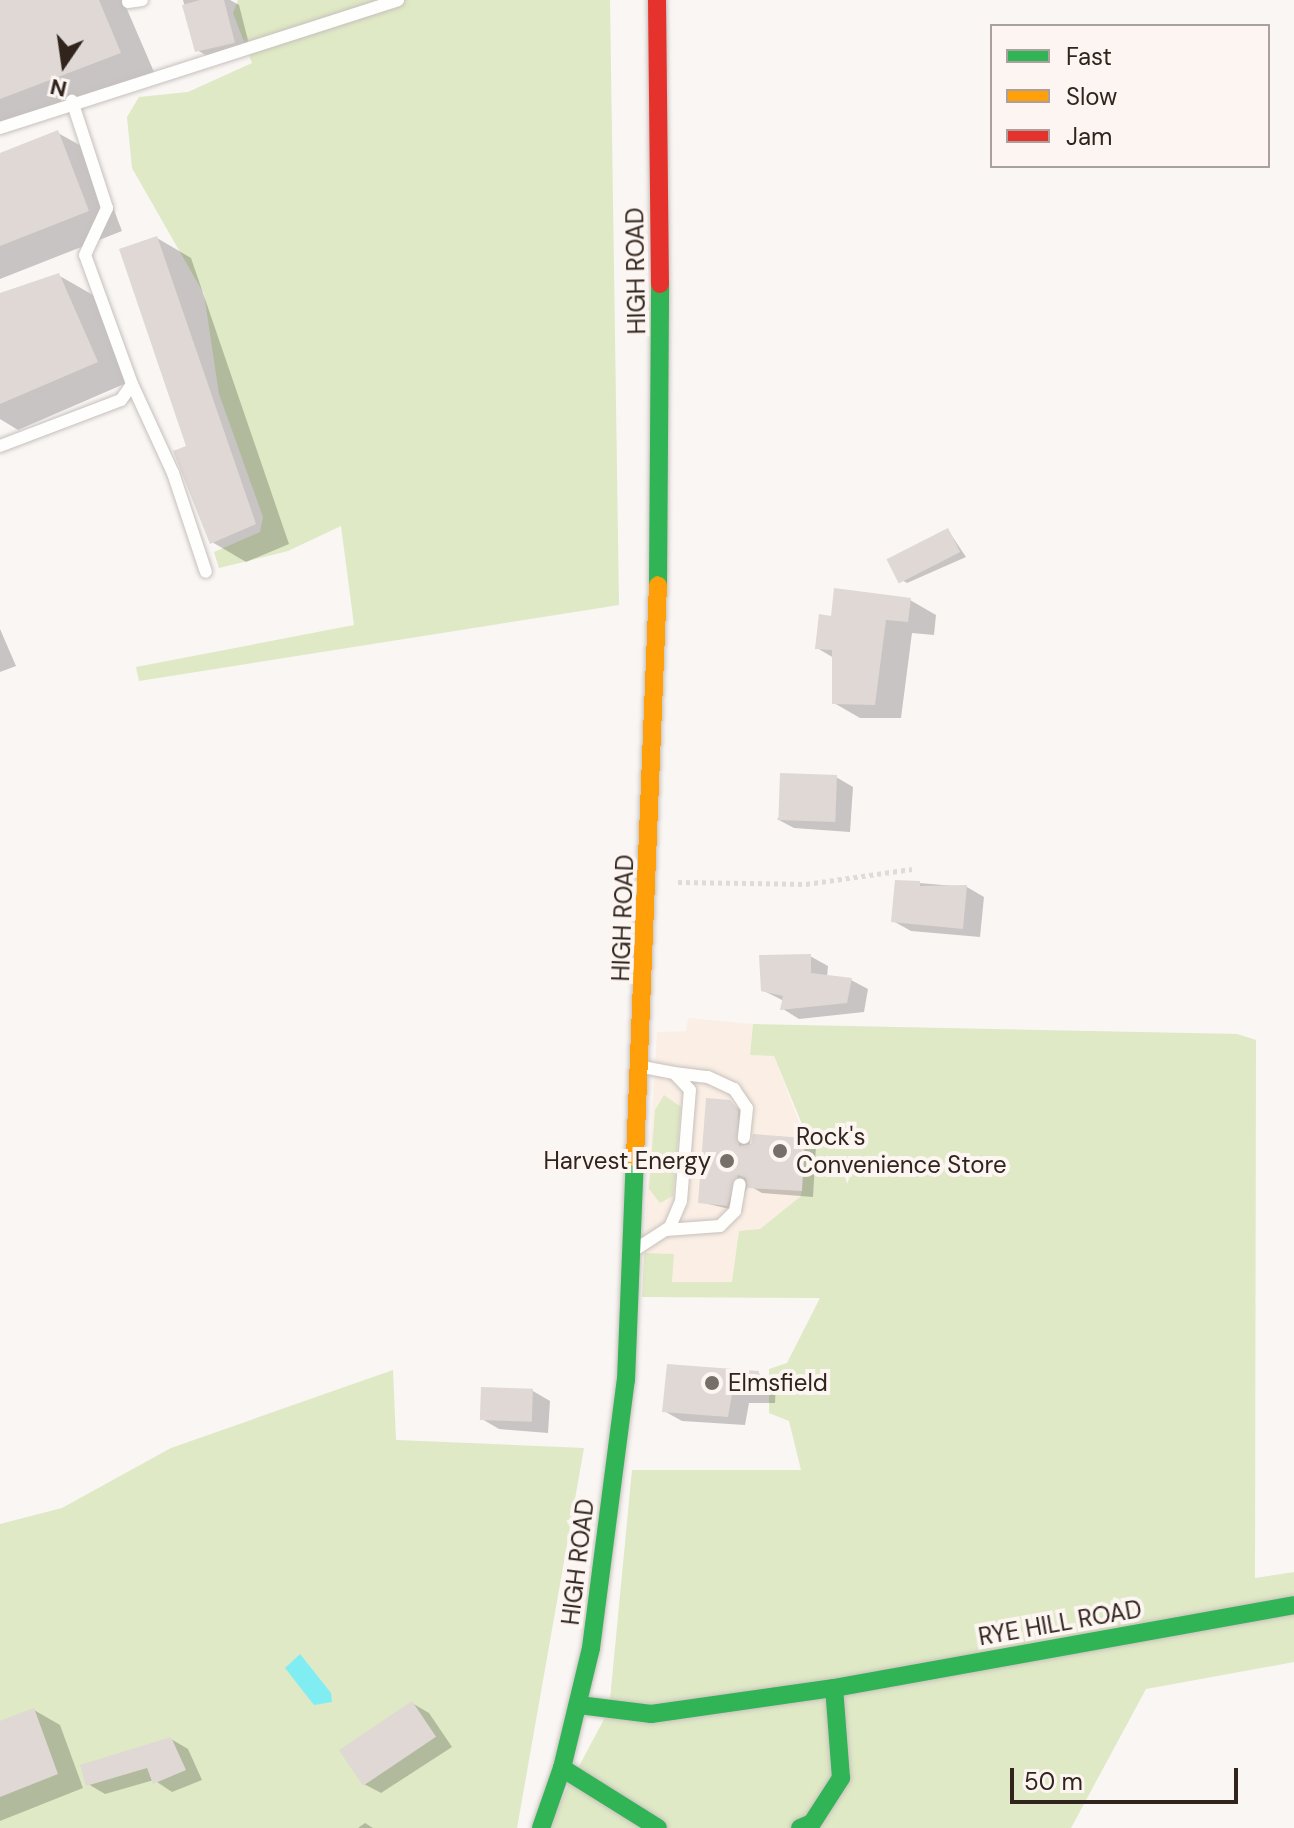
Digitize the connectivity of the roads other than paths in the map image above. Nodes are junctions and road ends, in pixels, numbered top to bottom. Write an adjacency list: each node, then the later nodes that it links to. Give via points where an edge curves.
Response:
1 (142, 0): 4 (lane)
2 (398, 0): 5 (lane)
3 (657, 0): 10 (main road, HIGH ROAD, via 661,372)
4 (128, 2)
5 (72, 101): 6 (lane); 7 (lane, via 107,208 85,255)
6 (0, 128)
7 (132, 384): 8 (lane, via 121,400); 9 (lane, via 178,485)
8 (0, 446)
9 (206, 572)
10 (641, 1067): 11 (lane); 15 (main road, HIGH ROAD)
11 (674, 1073): 12 (lane, via 708,1077 734,1089 747,1108); 14 (lane, via 690,1090 681,1201)
12 (744, 1138)
13 (740, 1184): 14 (lane, via 735,1211 720,1226)
14 (666, 1230): 15 (lane)
15 (632, 1252): 18 (main road, HIGH ROAD, via 626,1380)
16 (1294, 1605): 17 (main road, RYE HILL ROAD)
17 (834, 1688): 18 (main road, RYE HILL ROAD, via 651,1714); 22 (main road, via 841,1778 812,1823)
18 (579, 1705): 19 (main road, HIGH ROAD)
19 (562, 1768): 20 (main road, HIGH ROAD); 21 (main road)
20 (541, 1828)
21 (658, 1828)
22 (800, 1828)

